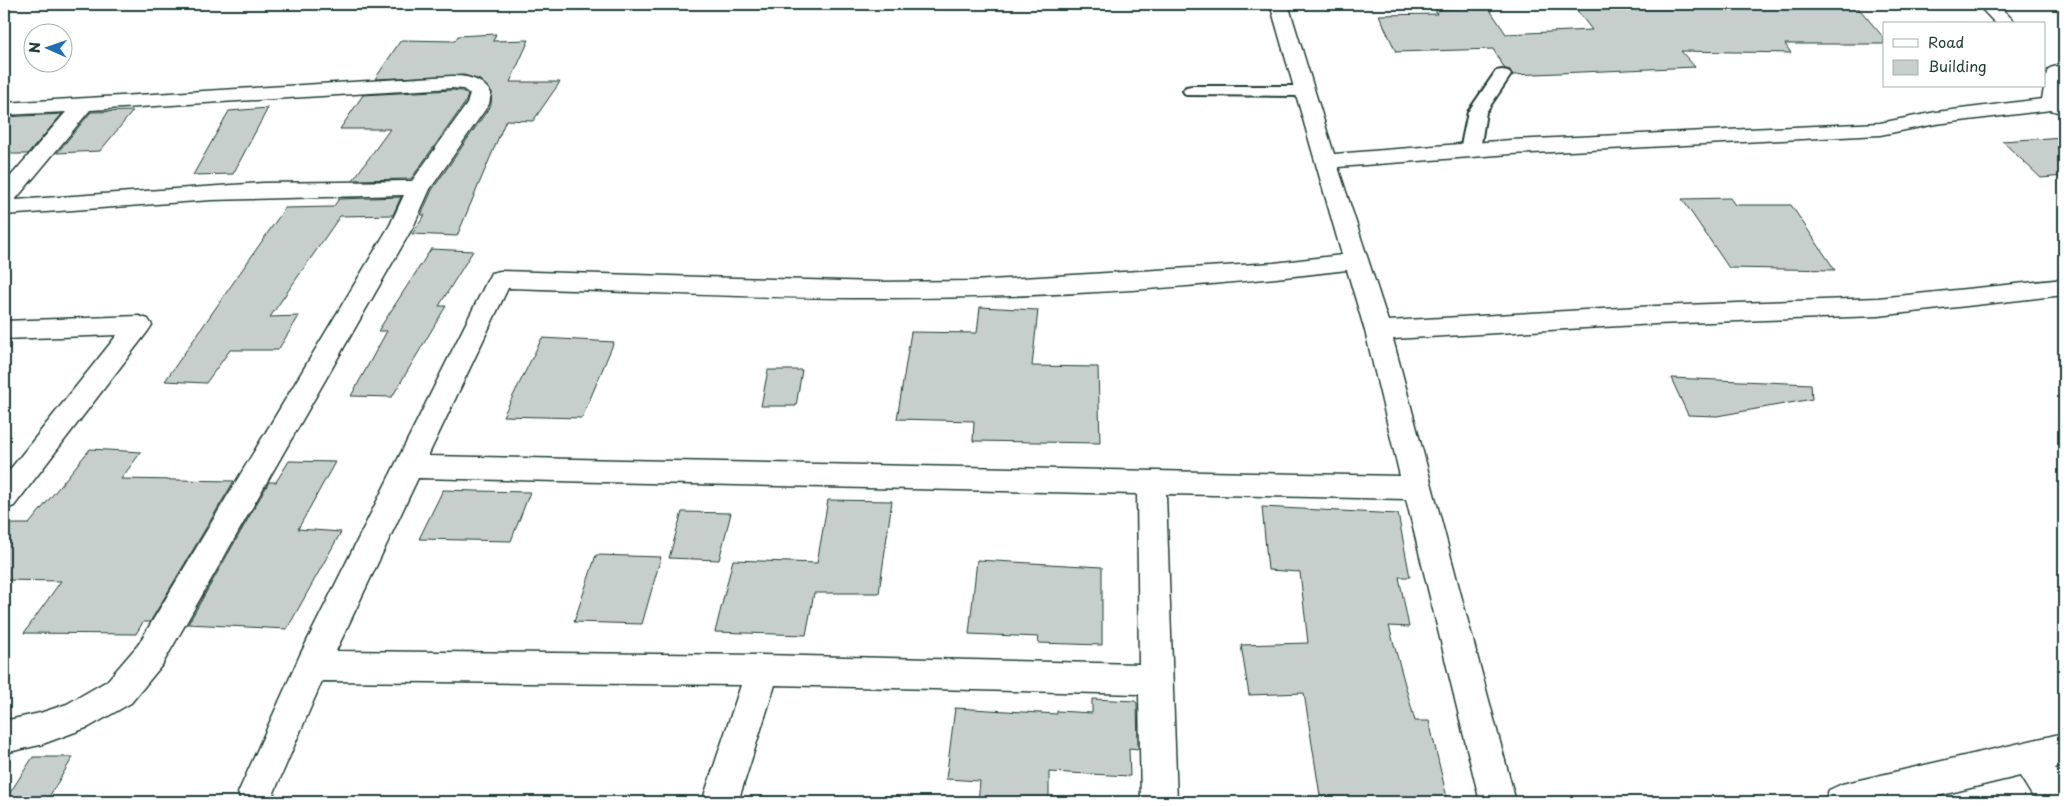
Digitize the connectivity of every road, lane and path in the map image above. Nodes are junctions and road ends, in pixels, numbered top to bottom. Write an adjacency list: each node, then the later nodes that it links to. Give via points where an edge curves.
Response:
1 (1279, 4): 7 (street)
2 (1986, 4): 3 (street)
3 (2006, 22)
4 (2055, 70): 9 (street)
5 (1502, 75): 11 (lane, via 1477,112)
6 (1192, 91): 7 (lane)
7 (1305, 91): 12 (street)
8 (85, 103): 10 (street); 13 (street, via 433,82 465,82 477,87 481,93 478,104); 14 (street)
9 (2058, 106): 11 (street, via 1936,118 1880,128)
10 (4, 109)
11 (1470, 150): 12 (street)
12 (1325, 161): 16 (street)
13 (419, 188): 15 (street, via 246,191); 27 (street, via 402,225 150,655 119,692 78,716)
14 (4, 198)
15 (4, 208)
16 (1356, 261): 19 (street); 20 (street, via 1274,271 963,289 877,290 500,279)
17 (2064, 287): 19 (street, via 1878,307 1656,315)
18 (4, 330): 23 (street, via 139,325)
19 (1378, 331): 22 (street)
20 (410, 467): 21 (street); 24 (street)
21 (1151, 483): 22 (street); 26 (street)
22 (1419, 488): 33 (street)
23 (4, 498)
24 (312, 666): 25 (street); 30 (street)
25 (763, 670): 26 (street); 31 (street)
26 (1156, 679): 32 (street)
27 (4, 737)
28 (2064, 749): 29 (street)
29 (2028, 758): 34 (street); 35 (street)
30 (256, 793)
31 (720, 802)
32 (1159, 802)
33 (1498, 802)
34 (1842, 802)
35 (2057, 802)

